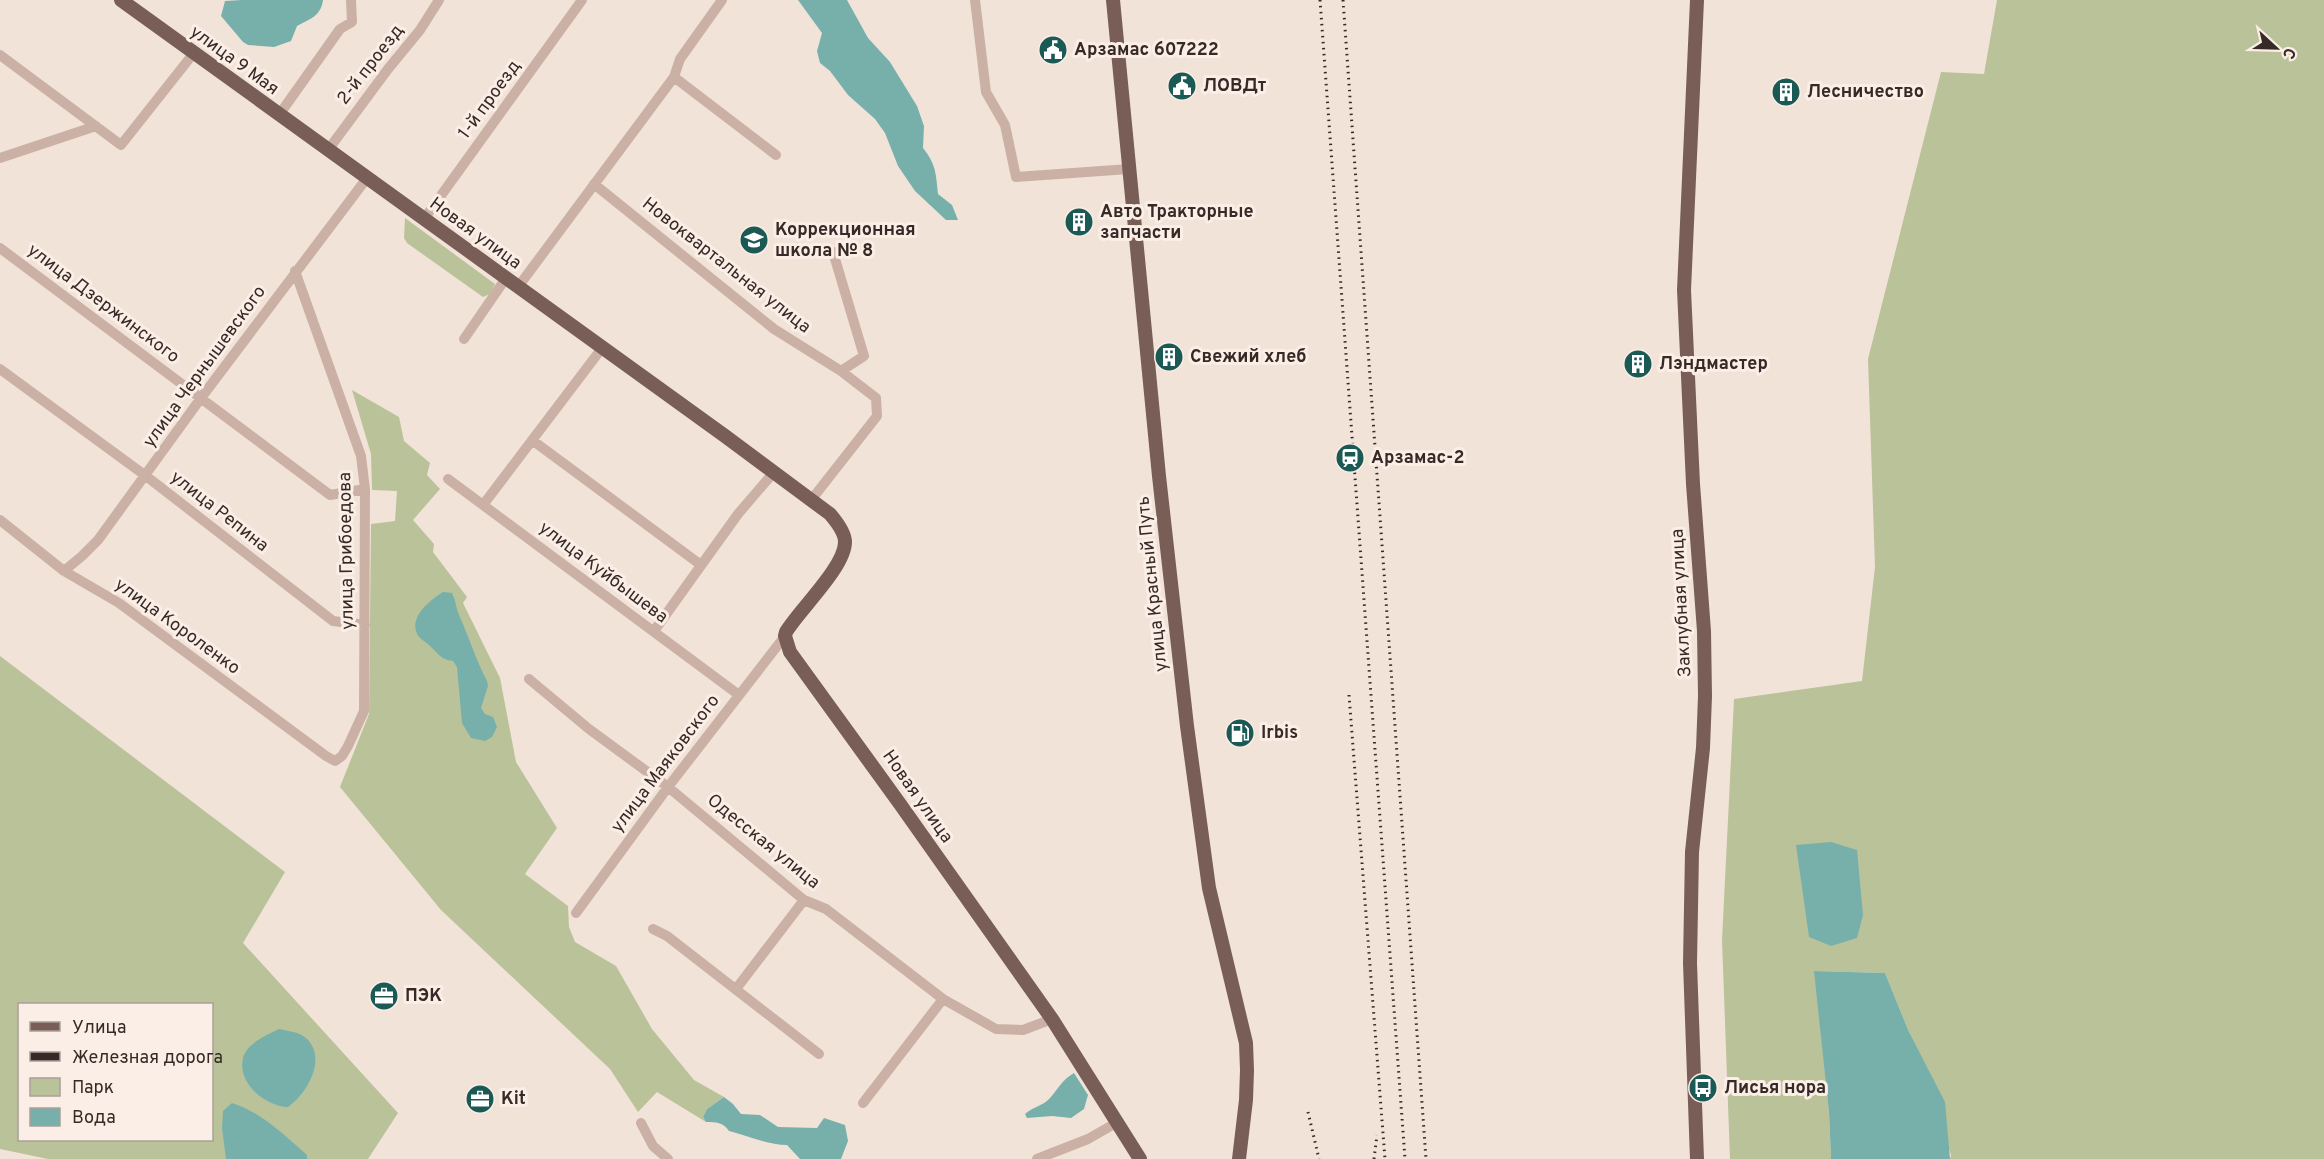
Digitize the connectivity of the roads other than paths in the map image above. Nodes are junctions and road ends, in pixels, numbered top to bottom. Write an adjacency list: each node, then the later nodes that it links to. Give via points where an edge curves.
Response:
1 (121, 0): 9 (main road, улица 9 Мая)
2 (351, 0): 12 (street, via 352,22 340,30)
3 (439, 0): 14 (street, 2-й проезд)
4 (582, 0): 20 (street, 1-й проезд)
5 (722, 0): 11 (street, via 680,59)
6 (975, 0): 17 (street, via 986,92 1005,125 1016,177)
7 (1113, 0): 17 (main road, улица Красный Путь)
8 (1696, 0): 62 (main road, Заклубная улица, via 1684,290 1705,696 1692,852 1690,952)
9 (193, 54): 12 (main road, улица 9 Мая); 13 (street, via 121,145)
10 (0, 55): 13 (street)
11 (674, 77): 15 (street); 19 (street)
12 (279, 115): 14 (main road, улица 9 Мая)
13 (96, 126): 16 (street)
14 (328, 150): 18 (main road, Новая улица)
15 (776, 154)
16 (0, 158)
17 (1129, 169): 61 (main road, улица Красный Путь, via 1199,822 1209,888 1245,1042 1246,1090)
18 (367, 178): 20 (main road, Новая улица); 23 (street, улица Чернышевского)
19 (594, 184): 25 (street); 29 (street, Новоквартальная улица, via 774,329)
20 (424, 219): 24 (main road, Новая улица)
21 (0, 248): 30 (street, улица Дзержинского)
22 (833, 252): 29 (street, via 864,357)
23 (296, 272): 30 (street, улица Чернышевского); 35 (street, улица Грибоедова, via 362,456)
24 (506, 278): 25 (main road, Новая улица); 26 (street)
25 (518, 287): 27 (main road, Новая улица)
26 (464, 339)
27 (602, 348): 31 (street); 32 (main road, Новая улица)
28 (0, 369): 33 (street, улица Репина)
29 (841, 371): 36 (street, Новоквартальная улица, via 876,398 877,416)
30 (201, 398): 33 (street, улица Чернышевского); 35 (street, улица Дзержинского, via 330,495)
31 (532, 440): 37 (street); 39 (street)
32 (774, 472): 36 (main road, Новая улица); 39 (street)
33 (146, 476): 40 (street, улица Чернышевского, via 98,540); 41 (street, улица Репина, via 333,621)
34 (448, 479): 37 (street, улица Куйбышева)
35 (365, 489): 41 (street, улица Грибоедова)
36 (812, 500): 43 (main road, Новая улица, via 839,524 845,542 842,557)
37 (483, 505): 42 (street, улица Куйбышева)
38 (0, 520): 40 (street, улица Короленко)
39 (701, 565): 42 (street)
40 (64, 571): 46 (street, улица Короленко, via 119,603)
41 (365, 625): 46 (street, улица Грибоедова, via 364,711 348,746)
42 (654, 631): 45 (street, улица Куйбышева)
43 (784, 636): 45 (street, улица Маяковского); 53 (main road, Новая улица, via 790,652)
44 (529, 678): 47 (street, Одесская улица, via 589,729)
45 (739, 695): 47 (street, улица Маяковского)
46 (334, 761)
47 (668, 787): 48 (street, Одесская улица); 49 (street, улица Маяковского)
48 (804, 900): 51 (street); 52 (street, Одесская улица, via 826,909)
49 (576, 913)
50 (653, 929): 51 (street)
51 (736, 989): 54 (street)
52 (943, 999): 53 (street, Одесская улица, via 996,1029 1023,1030); 55 (street)
53 (1052, 1020): 57 (main road, Новая улица)
54 (819, 1054)
55 (863, 1103)
56 (642, 1123): 58 (street, via 653,1146)
57 (1116, 1123): 59 (street); 60 (main road, Новая улица)
58 (668, 1159)
59 (1037, 1159)
60 (1140, 1159)
61 (1239, 1159)
62 (1697, 1159)

